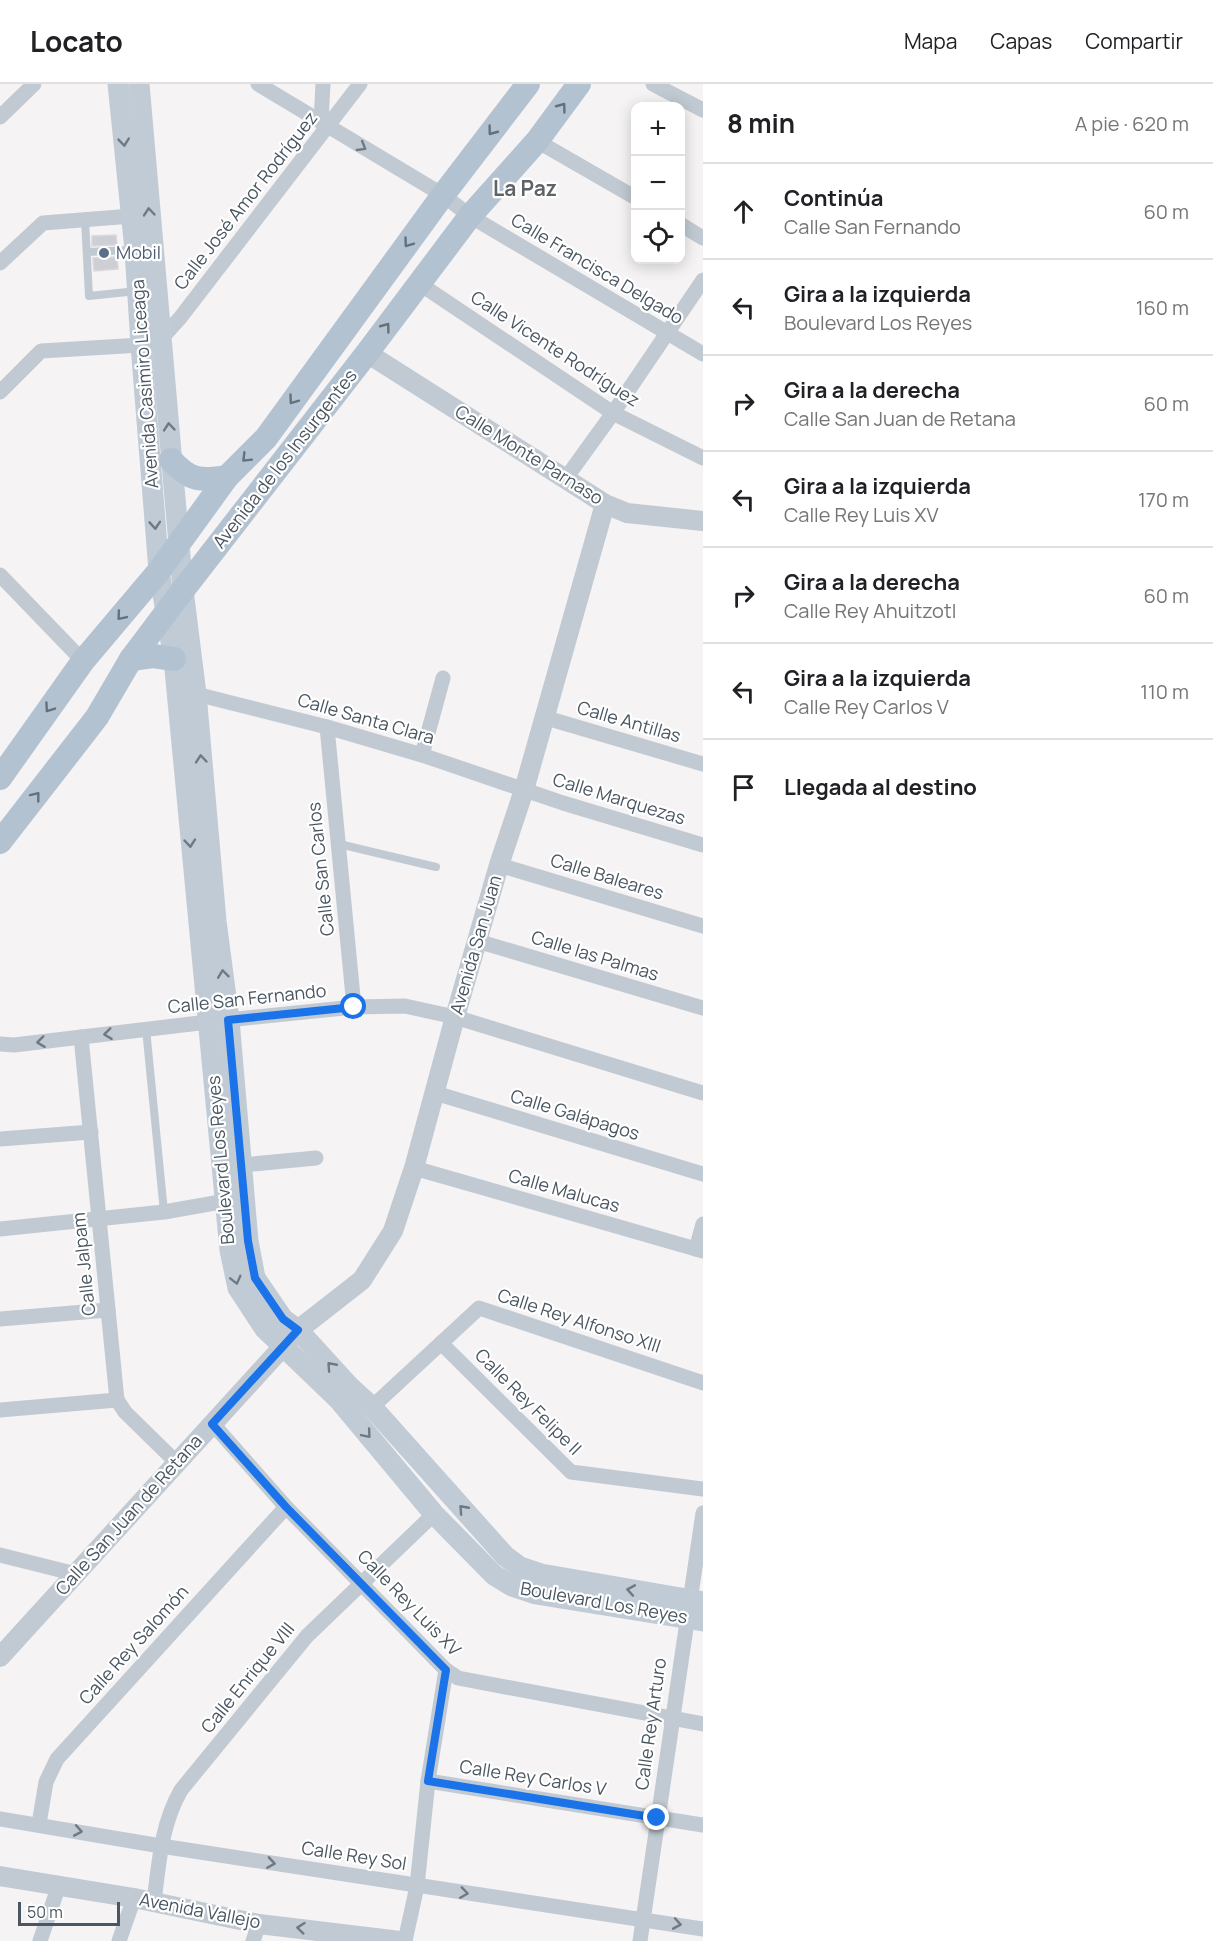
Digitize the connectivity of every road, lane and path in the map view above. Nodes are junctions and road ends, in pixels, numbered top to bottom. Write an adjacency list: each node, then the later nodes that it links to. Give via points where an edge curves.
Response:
1 (34, 84): 11 (street)
2 (118, 84): 16 (main road, Avenida Casimiro Liceaga, one-way to 16)
3 (139, 84): 28 (main road, Avenida Casimiro Liceaga, one-way to 3)
4 (258, 84): 12 (street, Calle Francisca Delgado)
5 (323, 84): 12 (street, Calle José Amor Rodríguez)
6 (360, 84): 12 (street, Calle José Amor Rodríguez)
7 (528, 84): 14 (main road, Avenida de los Insurgentes, one-way to 14)
8 (579, 84): 13 (main road, Avenida de los Insurgentes, one-way to 8)
9 (653, 84): 10 (street)
10 (703, 110)
11 (0, 117)
12 (325, 124): 14 (street, Calle Francisca Delgado, one-way to 14); 28 (street, Calle José Amor Rodríguez, via 180,318)
13 (537, 141): 15 (street); 17 (main road, Avenida de los Insurgentes)
14 (443, 195): 17 (street, Calle Francisca Delgado); 35 (main road, Avenida de los Insurgentes, one-way to 35, via 266,438)
15 (631, 195)
16 (132, 216): 18 (street); 21 (main road, Avenida Casimiro Liceaga)
17 (470, 216): 25 (main road, Avenida de los Insurgentes); 27 (street, Calle Francisca Delgado)
18 (85, 220): 22 (lane); 23 (street, via 43,223)
19 (685, 227): 20 (street)
20 (703, 238)
21 (135, 250): 22 (lane); 26 (main road, Avenida Casimiro Liceaga)
22 (87, 252): 26 (lane, via 89,296)
23 (0, 263)
24 (703, 280): 27 (street)
25 (420, 284): 29 (main road, Avenida de los Insurgentes, one-way to 25); 32 (street, Calle Vicente Rodríguez)
26 (138, 291): 28 (main road, Avenida Casimiro Liceaga)
27 (666, 333): 30 (street, Calle Francisca Delgado); 32 (street)
28 (150, 343): 31 (street, via 40,351); 34 (main road, Avenida Casimiro Liceaga, one-way to 28); 40 (main road, Avenida Casimiro Liceaga, one-way to 40)
29 (367, 353): 36 (street, Calle Monte Parnaso); 42 (main road, Avenida de los Insurgentes)
30 (703, 354)
31 (0, 392)
32 (613, 413): 33 (street, Calle Vicente Rodríguez); 36 (street)
33 (703, 458)
34 (171, 460): 35 (main road, via 197,479); 39 (main road, Avenida Casimiro Liceaga)
35 (227, 477): 39 (main road, Avenida de los Insurgentes)
36 (566, 478): 37 (street, Calle Monte Parnaso)
37 (605, 504): 38 (street, Calle Monte Parnaso, via 627,513); 49 (street, Avenida San Juan)
38 (703, 521)
39 (179, 542): 40 (main road, Avenida de los Insurgentes); 42 (main road, Avenida Casimiro Liceaga)
40 (159, 571): 43 (main road, Avenida Casimiro Liceaga); 46 (main road, Avenida de los Insurgentes, one-way to 46)
41 (0, 575): 46 (street)
42 (183, 590): 43 (main road, Avenida de los Insurgentes); 48 (main road, Boulevard Los Reyes)
43 (167, 612): 44 (main road, Avenida de los Insurgentes); 45 (main road, Boulevard Los Reyes)
44 (131, 659): 45 (main road); 56 (main road, Avenida de los Insurgentes, one-way to 44, via 97,717)
45 (174, 659): 55 (main road, Boulevard Los Reyes)
46 (83, 661): 53 (main road, Avenida de los Insurgentes, one-way to 53)
47 (443, 678): 51 (street)
48 (196, 694): 50 (street, Calle Santa Clara); 55 (main road, Boulevard Los Reyes, one-way to 48)
49 (543, 717): 52 (street, Calle Antillas); 54 (street, Avenida San Juan)
50 (327, 727): 51 (street, Calle Santa Clara); 57 (street, Calle San Carlos)
51 (422, 755): 54 (street, Calle Santa Clara)
52 (703, 764)
53 (0, 778)
54 (524, 790): 58 (street, Calle Marquezas); 59 (street, Avenida San Juan)
55 (195, 798): 66 (main road, Boulevard Los Reyes)
56 (0, 842)
57 (338, 843): 60 (lane); 63 (street, Calle San Carlos)
58 (703, 845)
59 (499, 865): 61 (street, Calle Baleares); 62 (street, Avenida San Juan)
60 (436, 867)
61 (703, 926)
62 (477, 941): 64 (street, Calle las Palmas); 65 (street, Avenida San Juan)
63 (354, 1007): 65 (street, Calle San Fernando, via 405,1006); 66 (street, Calle San Fernando)
64 (703, 1008)
65 (454, 1017): 70 (street, Avenida San Juan); 71 (street, Calle San Fernando)
66 (218, 1021): 67 (street, Calle San Fernando); 75 (main road, Boulevard Los Reyes); 78 (main road, Boulevard Los Reyes)
67 (146, 1029): 68 (street, Calle San Fernando, one-way to 68); 79 (lane)
68 (81, 1037): 69 (street, Calle San Fernando, one-way to 69); 72 (street, Calle Jalpam)
69 (0, 1044)
70 (435, 1093): 76 (street, Avenida San Juan); 77 (street, Calle Galápagos)
71 (703, 1093)
72 (91, 1132): 73 (street); 80 (street, Calle Jalpam)
73 (0, 1139)
74 (316, 1158): 75 (street)
75 (242, 1165): 86 (main road, Boulevard Los Reyes, via 255,1278 283,1319)
76 (414, 1168): 83 (street, Calle Malucas); 86 (street, Avenida San Juan, via 393,1231 362,1280)
77 (703, 1174)
78 (226, 1201): 79 (street); 88 (main road, Boulevard Los Reyes, one-way to 88, via 238,1288 265,1329)
79 (164, 1212): 80 (street)
80 (100, 1219): 82 (street); 84 (street, Calle Jalpam)
81 (703, 1224): 83 (street)
82 (0, 1229)
83 (700, 1250)
84 (108, 1310): 85 (street); 90 (street, Calle Jalpam)
85 (0, 1319)
86 (298, 1330): 88 (street, Avenida San Juan); 91 (main road, Boulevard Los Reyes, one-way to 86)
87 (441, 1343): 89 (street, Calle Rey Alfonso XIII, via 479,1308); 91 (street, Calle Rey Alfonso XIII); 95 (street, Calle Rey Felipe II, via 571,1472)
88 (283, 1346): 93 (street, Calle San Juan de Retana); 98 (main road, Boulevard Los Reyes, one-way to 98, via 339,1400)
89 (703, 1383)
90 (117, 1400): 92 (street); 94 (street)
91 (372, 1407): 102 (main road, Boulevard Los Reyes, one-way to 91, via 520,1567 505,1556)
92 (0, 1410)
93 (212, 1424): 94 (street, Calle San Juan de Retana); 96 (street, Calle Rey Luis XV)
94 (177, 1463): 100 (street, Calle San Juan de Retana)
95 (703, 1489)
96 (286, 1507): 101 (street, Calle Rey Luis XV); 110 (street, Calle Rey Salomón, via 57,1759 46,1782)
97 (703, 1513): 102 (street, Calle Rey Arturo)
98 (434, 1514): 101 (street, Calle Enrique VIII); 102 (main road, Boulevard Los Reyes, via 494,1575 512,1586 536,1594)
99 (0, 1555): 100 (street)
100 (76, 1574): 103 (street, Calle San Juan de Retana)
101 (363, 1583): 104 (street, Calle Rey Luis XV); 112 (street, Calle Enrique VIII, via 307,1636 181,1790 171,1807)
102 (695, 1610): 105 (street, Calle Rey Arturo)
103 (0, 1657)
104 (446, 1670): 105 (street, Calle Rey Luis XV, via 458,1678 479,1683); 107 (street)
105 (671, 1718): 106 (street, Calle Rey Luis XV); 108 (street, Calle Rey Arturo)
106 (703, 1724)
107 (428, 1781): 108 (street, Calle Rey Carlos V); 115 (street)
108 (657, 1818): 111 (street, Calle Rey Carlos V); 118 (street, Calle Rey Arturo)
109 (0, 1819): 110 (street, Calle Rey Sol)
110 (39, 1824): 112 (street, Calle Rey Sol, one-way to 112)
111 (703, 1825)
112 (162, 1846): 115 (street, Calle Rey Sol, one-way to 115); 117 (street, Calle Enrique VIII)
113 (4, 1881): 114 (street, Avenida Vallejo)
114 (58, 1885): 116 (street, Avenida Vallejo); 122 (street)
115 (417, 1886): 118 (street, Calle Rey Sol, one-way to 118); 125 (street)
116 (134, 1898): 117 (street, Avenida Vallejo); 123 (street)
117 (154, 1902): 120 (street, Avenida Vallejo)
118 (644, 1918): 119 (street, Calle Rey Sol, one-way to 119); 126 (street, Calle Rey Arturo)
119 (703, 1929)
120 (256, 1932): 121 (street, Avenida Vallejo, one-way to 120)
121 (365, 1939): 124 (street, Avenida Vallejo)
122 (40, 1941)
123 (119, 1941)
124 (400, 1941)
125 (405, 1941)
126 (640, 1941)

